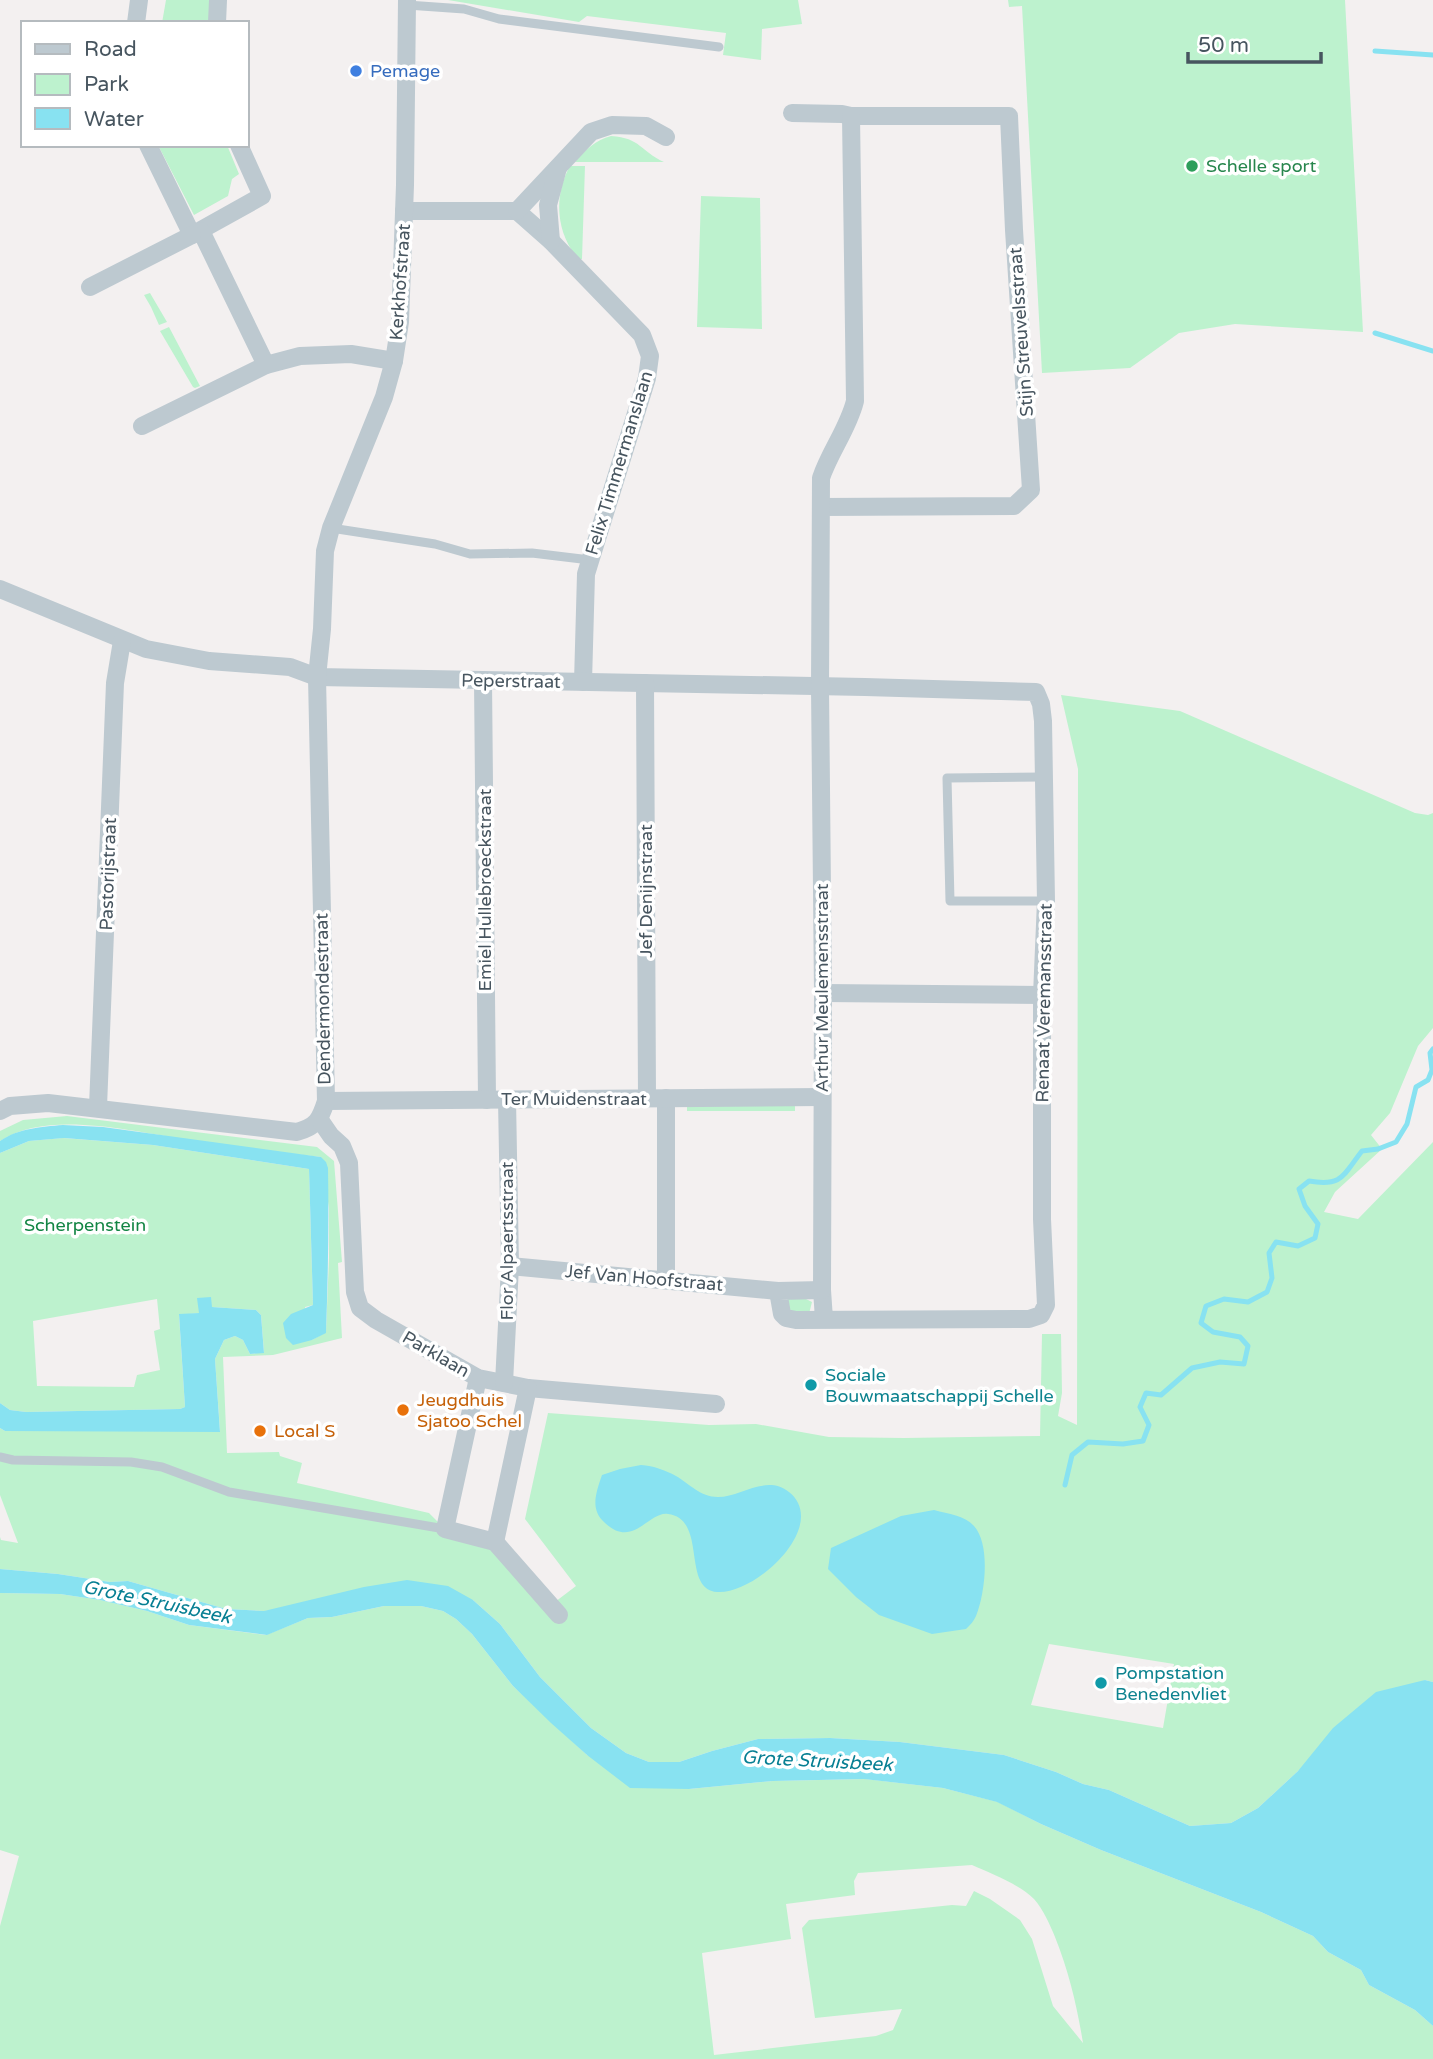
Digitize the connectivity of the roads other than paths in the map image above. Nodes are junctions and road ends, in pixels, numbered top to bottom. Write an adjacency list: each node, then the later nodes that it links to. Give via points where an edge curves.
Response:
1 (139, 0): 4 (street)
2 (218, 0): 5 (street)
3 (407, 3): 6 (lane); 13 (street, Kerkhofstraat)
4 (136, 21)
5 (217, 21)
6 (719, 47)
7 (792, 113): 8 (street, Stijn Streuvelsstraat)
8 (851, 116): 21 (street, via 855,401 821,478); 21 (street, Stijn Streuvelsstraat, via 1009,116 1031,490 1014,506)
9 (666, 137): 12 (street, via 646,127 612,125 591,132)
10 (149, 147): 15 (street)
11 (240, 147): 15 (street, via 262,195)
12 (558, 167): 14 (street); 16 (street, via 548,205)
13 (404, 211): 14 (street); 18 (street, Kerkhofstraat)
14 (517, 211): 16 (street, Felix Timmermanslaan)
15 (196, 233): 17 (street); 19 (street)
16 (551, 241): 23 (street, Felix Timmermanslaan, via 642,335 650,356 648,378)
17 (90, 287)
18 (394, 361): 19 (street, via 351,354 300,356); 22 (street, Kerkhofstraat)
19 (266, 365): 20 (street)
20 (142, 426)
21 (821, 507): 30 (street)
22 (331, 528): 23 (lane, via 470,554 532,553); 26 (street, Kerkhofstraat, via 325,551)
23 (590, 559): 28 (street, Felix Timmermanslaan)
24 (0, 589): 25 (street, Peperstraat)
25 (122, 641): 26 (street, Peperstraat, via 209,661 290,667); 42 (street, Pastorijstraat, via 116,683)
26 (317, 677): 27 (street, Peperstraat); 41 (street, Dendermondestraat)
27 (483, 680): 28 (street, Peperstraat); 40 (street, Emiel Hullebroeckstraat)
28 (583, 682): 29 (street, Peperstraat)
29 (645, 683): 30 (street, Peperstraat); 37 (street, Jef Denijnstraat)
30 (820, 687): 31 (street, Peperstraat); 34 (street, Arthur Meulemensstraat)
31 (1036, 692): 32 (street, Renaat Veremansstraat, via 1042,713)
32 (1042, 777): 33 (street, Renaat Veremansstraat); 33 (lane, via 947,778 950,901)
33 (1046, 901): 35 (street, Renaat Veremansstraat)
34 (823, 993): 35 (street); 36 (street, Arthur Meulemensstraat)
35 (1042, 995): 49 (street, Renaat Veremansstraat, via 1046,1305 1041,1315 1029,1319)
36 (822, 1097): 38 (street, Ter Muidenstraat); 47 (street, Arthur Meulemensstraat)
37 (647, 1098): 38 (street, Ter Muidenstraat); 39 (street, Ter Muidenstraat)
38 (666, 1098): 46 (street)
39 (507, 1099): 40 (street, Ter Muidenstraat); 45 (street, Flor Alpaertsstraat)
40 (487, 1100): 41 (street, Ter Muidenstraat)
41 (326, 1101): 44 (street, Dendermondestraat)
42 (97, 1107): 43 (street, via 48,1103); 44 (street, via 296,1132)
43 (0, 1111)
44 (320, 1120): 50 (street, Parklaan, via 342,1146 349,1163 355,1292 360,1308)
45 (510, 1266): 46 (street, Jef Van Hoofstraat); 51 (street, Flor Alpaertsstraat)
46 (666, 1280): 48 (street, Jef Van Hoofstraat)
47 (822, 1290): 48 (street, Jef Van Hoofstraat); 49 (street)
48 (778, 1291): 49 (street, via 786,1318)
49 (824, 1320)
50 (478, 1378): 51 (street, Parklaan); 55 (street)
51 (505, 1382): 52 (street, Parklaan)
52 (528, 1388): 53 (street, Parklaan); 56 (street)
53 (716, 1404)
54 (0, 1457): 55 (lane, via 162,1467 229,1492)
55 (445, 1529): 56 (street)
56 (495, 1542): 57 (street)
57 (559, 1615)

